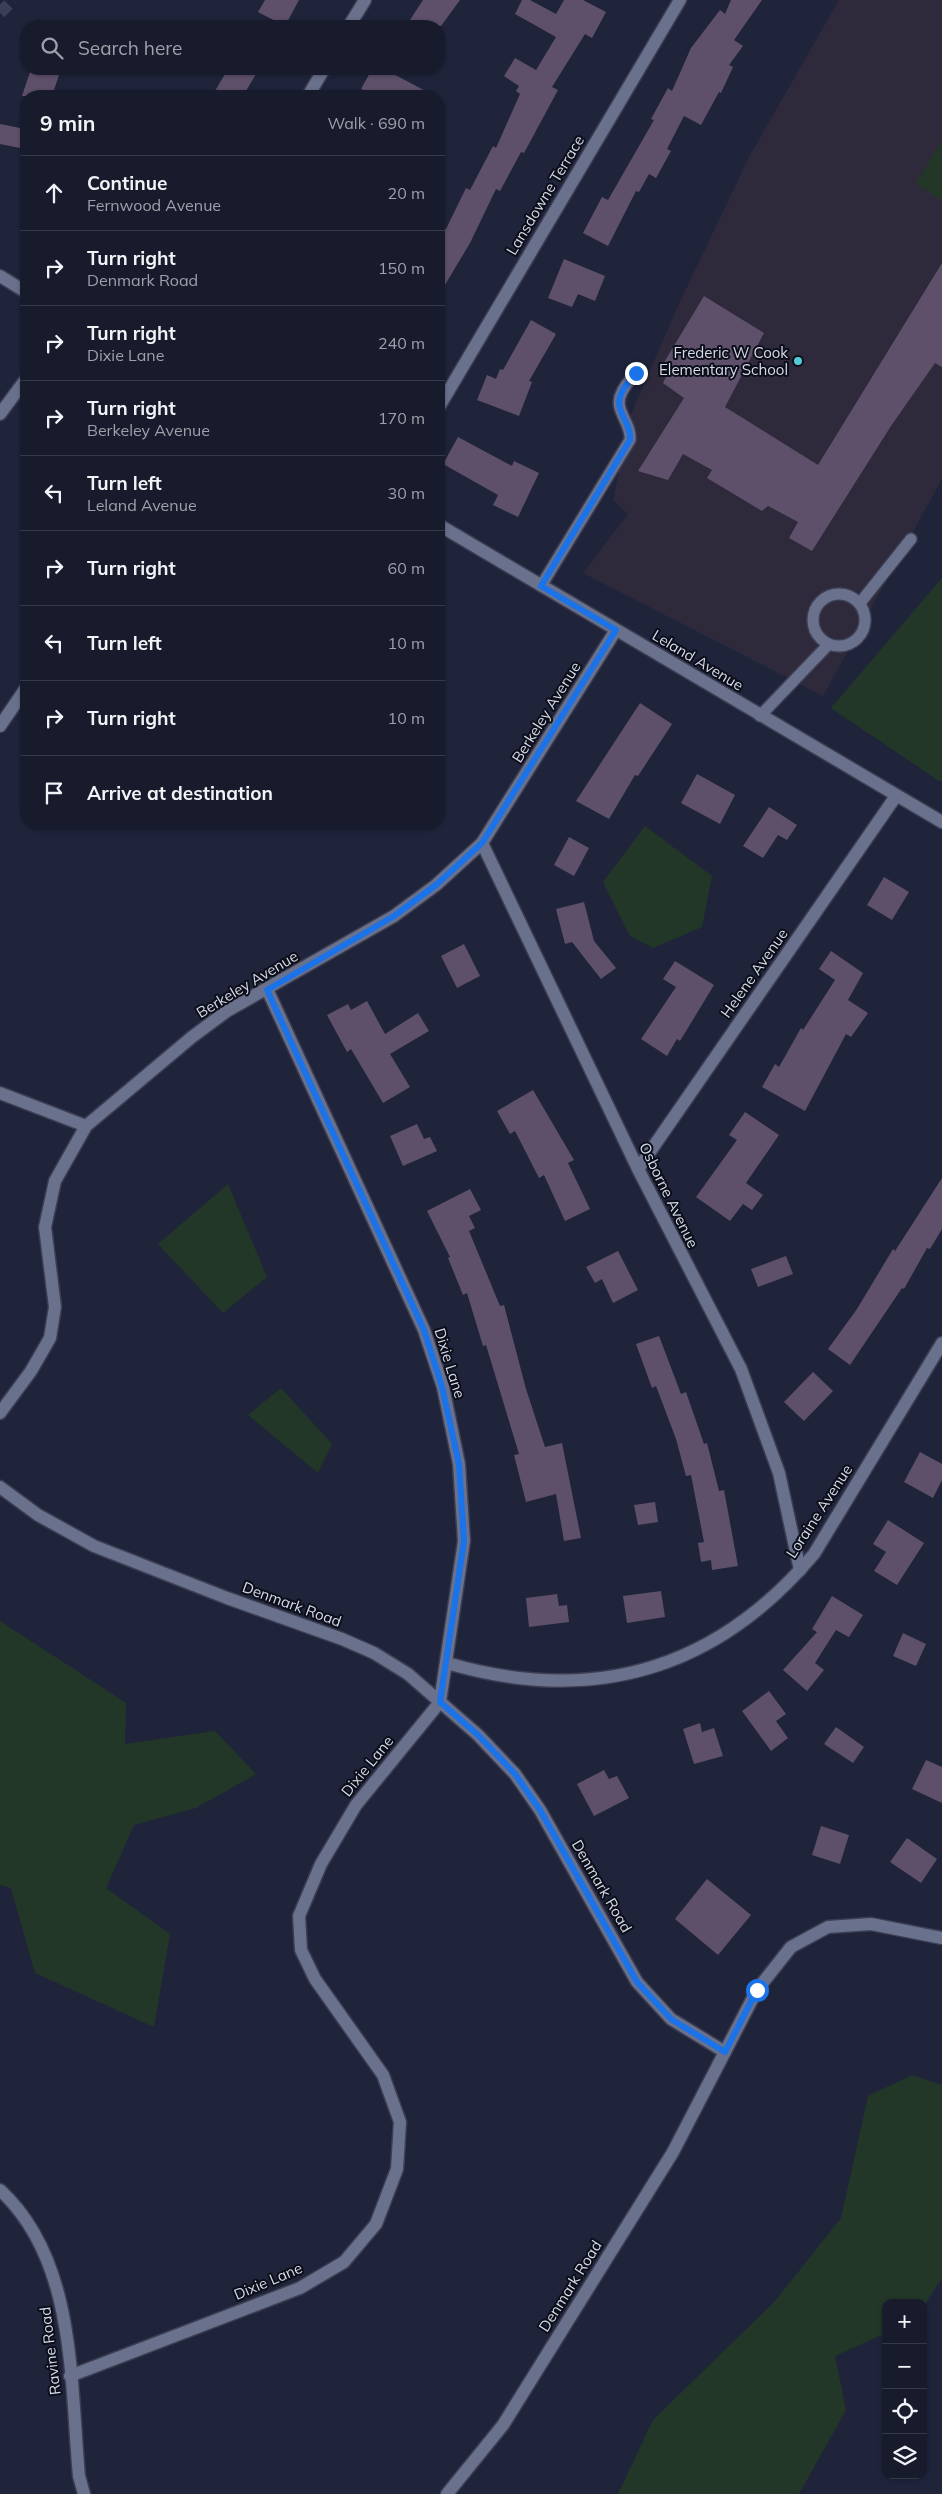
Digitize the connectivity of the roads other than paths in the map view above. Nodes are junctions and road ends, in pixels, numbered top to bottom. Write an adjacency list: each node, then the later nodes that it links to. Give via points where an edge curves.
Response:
1 (365, 0): 3 (street)
2 (680, 0): 10 (street, Lansdowne Terrace)
3 (353, 20)
4 (320, 75): 5 (street)
5 (312, 90)
6 (0, 276): 7 (street)
7 (20, 288)
8 (636, 373): 14 (lane, via 618,402 631,430 630,440)
9 (20, 387): 11 (street)
10 (445, 397)
11 (0, 414)
12 (445, 529): 14 (street, Leland Avenue)
13 (911, 539): 15 (lane)
14 (541, 586): 16 (street, Leland Avenue)
15 (860, 603): 17 (lane, via 866,620 860,636 846,646); 17 (lane, via 854,597 836,593 827,595 816,609 815,633)
16 (616, 630): 19 (street, Leland Avenue); 23 (street, Berkeley Avenue)
17 (828, 645): 19 (lane)
18 (20, 697): 20 (street)
19 (760, 716): 21 (street, Leland Avenue)
20 (0, 726)
21 (896, 796): 22 (street, Leland Avenue); 27 (street, Helene Avenue)
22 (942, 822)
23 (482, 843): 24 (street, Berkeley Avenue, via 436,885 394,916); 27 (street, Osborne Avenue)
24 (267, 990): 26 (street, Berkeley Avenue, via 227,1011 199,1032); 32 (street, Dixie Lane, via 424,1330 442,1387 459,1464 464,1541)
25 (0, 1093): 26 (street)
26 (86, 1126): 29 (street, Berkeley Avenue, via 55,1181 45,1226 55,1307 50,1338 32,1371)
27 (638, 1169): 31 (street, Osborne Avenue, via 741,1370 779,1473)
28 (942, 1343): 31 (street, Loraine Avenue, via 814,1554)
29 (0, 1413)
30 (0, 1487): 33 (street, Denmark Road, via 38,1515 94,1546 374,1654 408,1674)
31 (800, 1570): 32 (street, Loraine Avenue, via 767,1604 740,1625 648,1669 606,1678 546,1682 504,1678)
32 (447, 1664): 33 (street, Dixie Lane)
33 (440, 1702): 35 (street, Denmark Road, via 478,1735 515,1774 540,1810 637,1982 671,2019); 37 (street, Dixie Lane, via 356,1805 321,1864 299,1916 301,1950 314,1979 384,2075 400,2122 398,2169 376,2224 344,2262 300,2288)
34 (942, 1938): 35 (street, via 871,1924 828,1927 791,1947 757,1990)
35 (725, 2052): 39 (street, Denmark Road, via 673,2152 503,2425)
36 (0, 2190): 37 (street, Ravine Road, via 11,2200 46,2253 63,2308)
37 (70, 2376): 38 (street, Ravine Road, via 78,2476)
38 (84, 2494)
39 (447, 2494)

